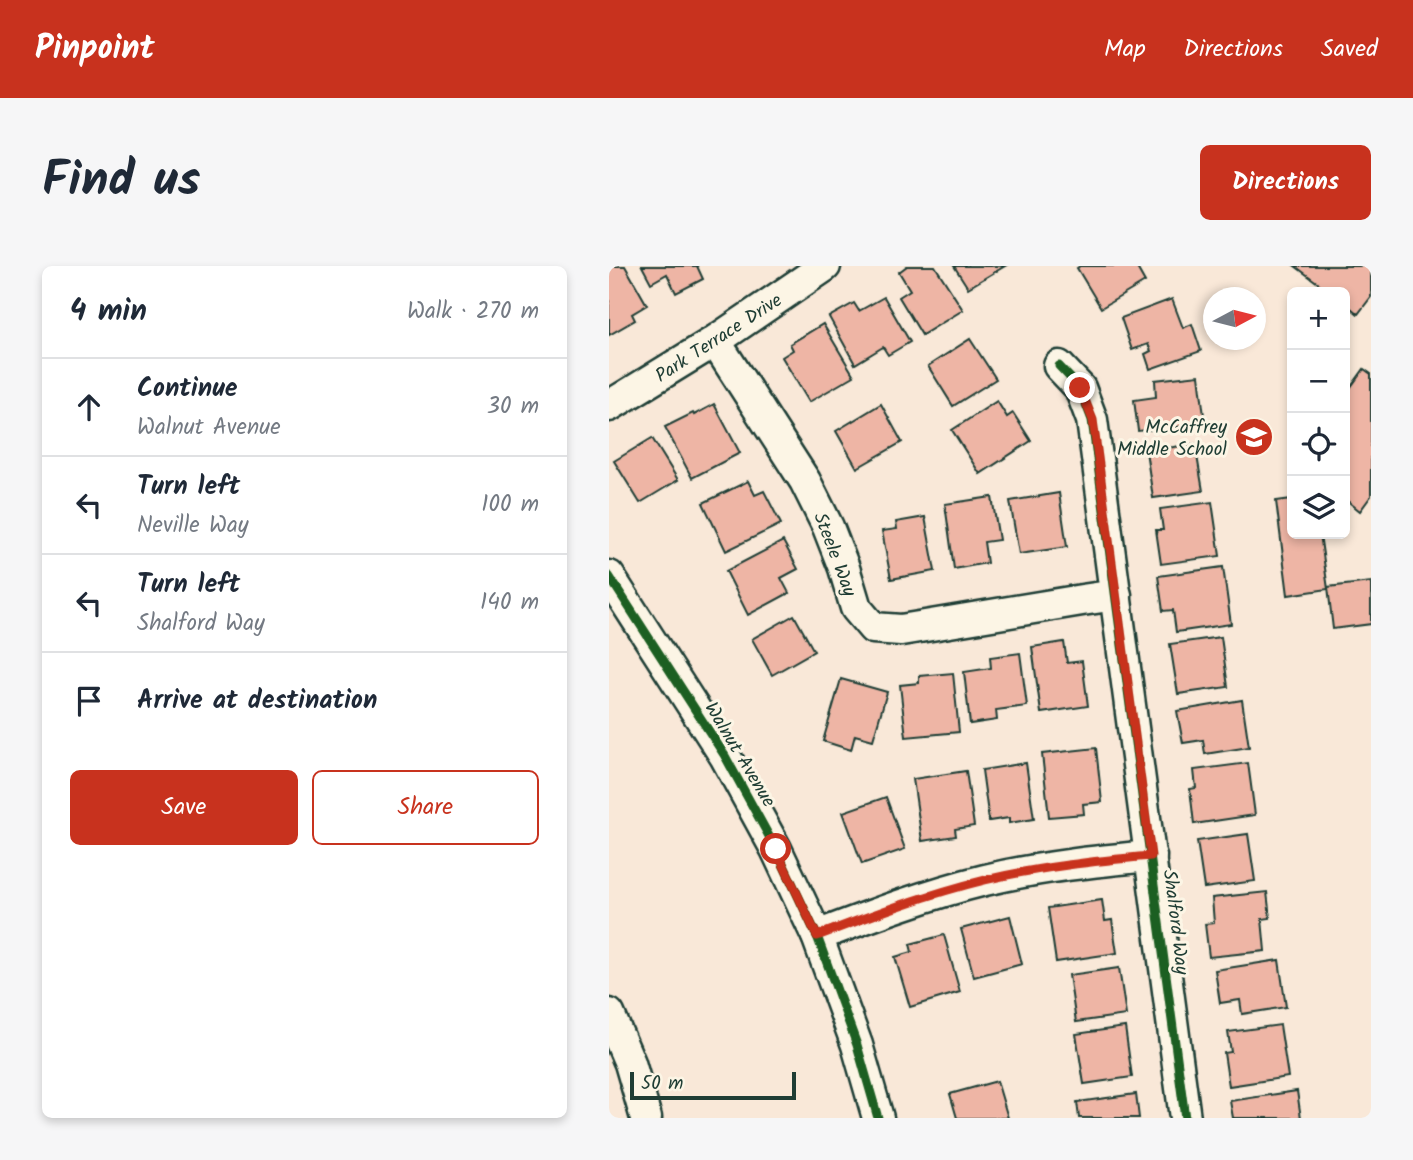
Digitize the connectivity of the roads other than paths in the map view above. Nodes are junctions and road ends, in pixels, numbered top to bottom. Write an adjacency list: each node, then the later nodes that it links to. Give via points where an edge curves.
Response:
1 (825, 266): 2 (street, Park Terrace Drive)
2 (715, 341): 4 (street, Park Terrace Drive); 6 (street, Steele Way, via 805,481 828,527 856,608 873,628 901,630)
3 (1059, 366): 6 (street, Shalford Way, via 1080,388 1093,420)
4 (609, 406)
5 (609, 576): 8 (street, Walnut Avenue, via 725,756)
6 (1116, 596): 7 (street, Shalford Way)
7 (1151, 856): 8 (street, via 1035,869 985,880); 12 (street, Shalford Way)
8 (817, 936): 11 (street, Walnut Avenue)
9 (609, 1014): 10 (street)
10 (646, 1118)
11 (878, 1118)
12 (1185, 1118)

